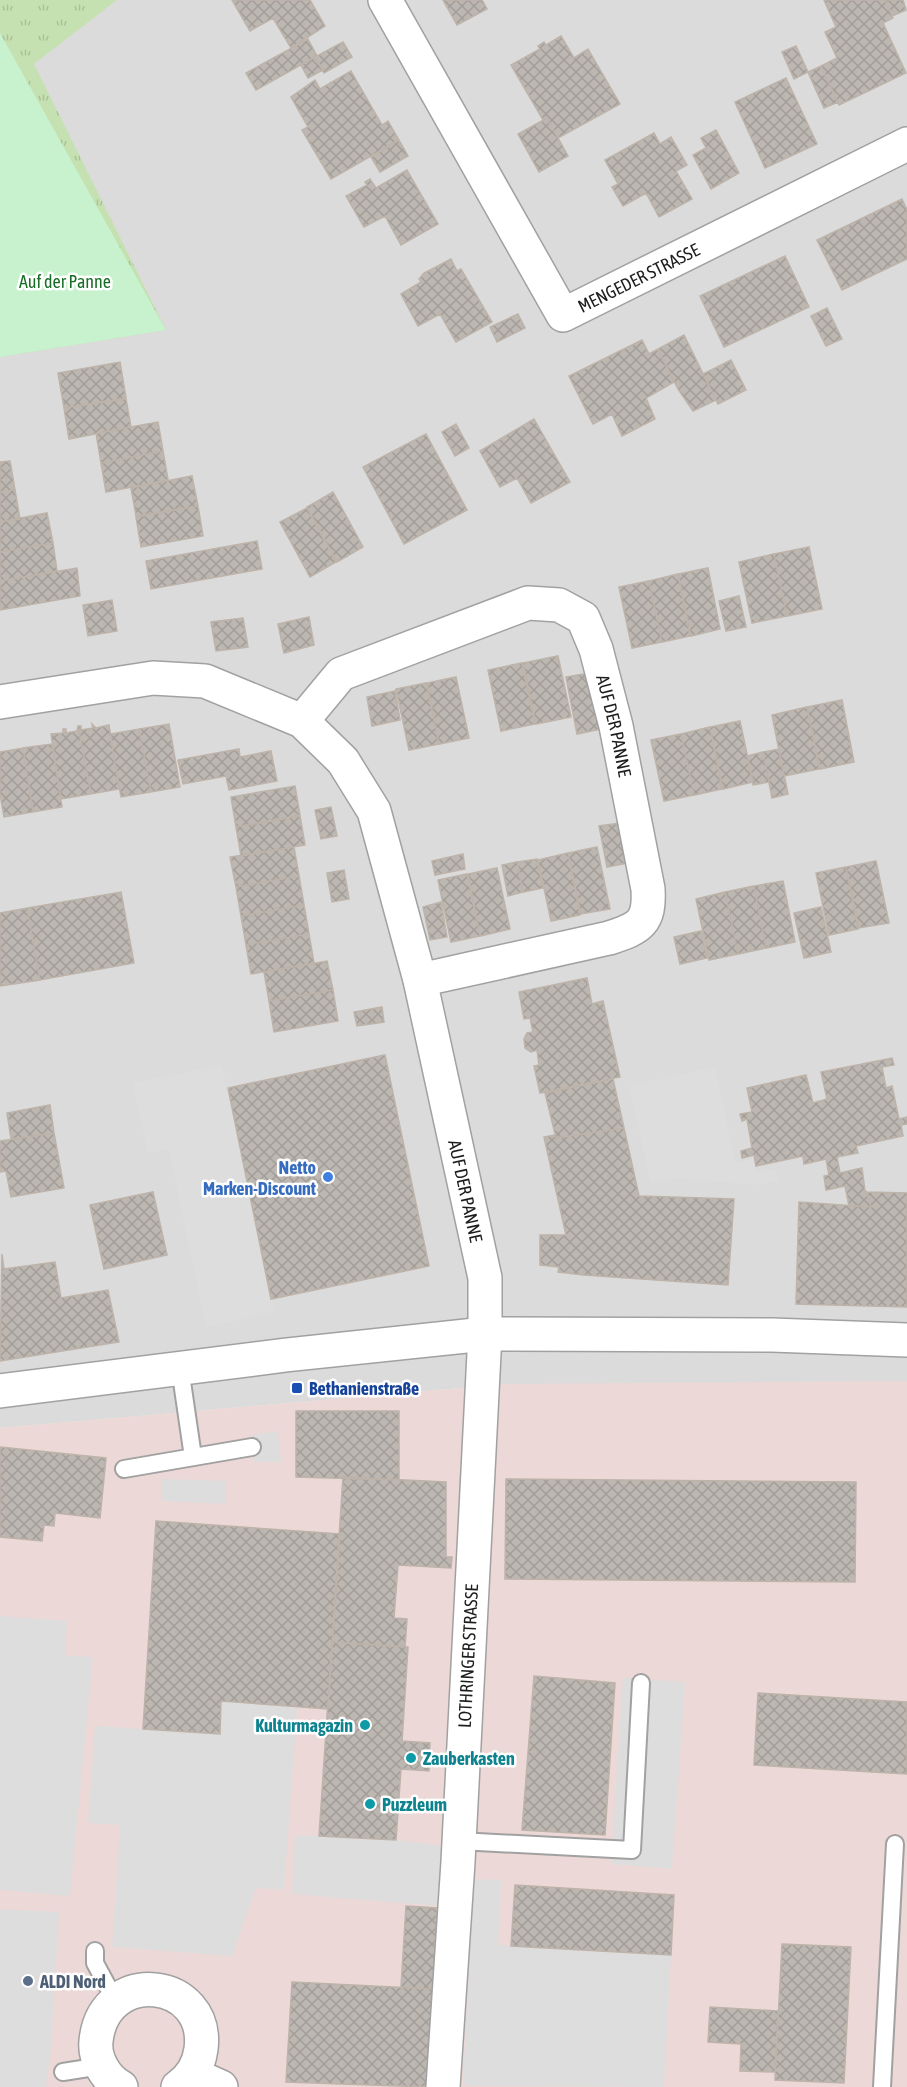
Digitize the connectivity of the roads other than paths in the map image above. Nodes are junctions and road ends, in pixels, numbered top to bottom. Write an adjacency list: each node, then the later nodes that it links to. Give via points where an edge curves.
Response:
1 (385, 0): 2 (street, MENGEDER STRASSE, via 563,315)
2 (907, 144)
3 (0, 702): 4 (street, AUF DER PANNE, via 153,678 205,681)
4 (302, 721): 5 (street, AUF DER PANNE, via 343,761 374,811); 5 (street, AUF DER PANNE, via 341,674 528,603 559,605 583,618 596,649 621,748 648,889 644,920 634,930 609,938)
5 (420, 980): 6 (street, AUF DER PANNE, via 485,1278)
6 (485, 1334): 7 (street, via 772,1335); 8 (street); 14 (street, LOTHRINGER STRASSE)
7 (907, 1340)
8 (180, 1368): 9 (street); 11 (lane)
9 (0, 1391)
10 (252, 1447): 11 (lane)
11 (193, 1457): 12 (lane)
12 (124, 1469)
13 (641, 1683): 14 (lane, via 632,1850)
14 (459, 1841): 21 (street, LOTHRINGER STRASSE)
15 (895, 1844): 22 (lane)
16 (95, 1952): 17 (lane, via 95,1963)
17 (116, 2000): 19 (street, via 97,2025 95,2046); 20 (street, via 144,1989 165,1991 184,2001 196,2017 202,2037)
18 (63, 2072): 19 (lane)
19 (111, 2077)
20 (197, 2083)
21 (443, 2087)
22 (882, 2087)

